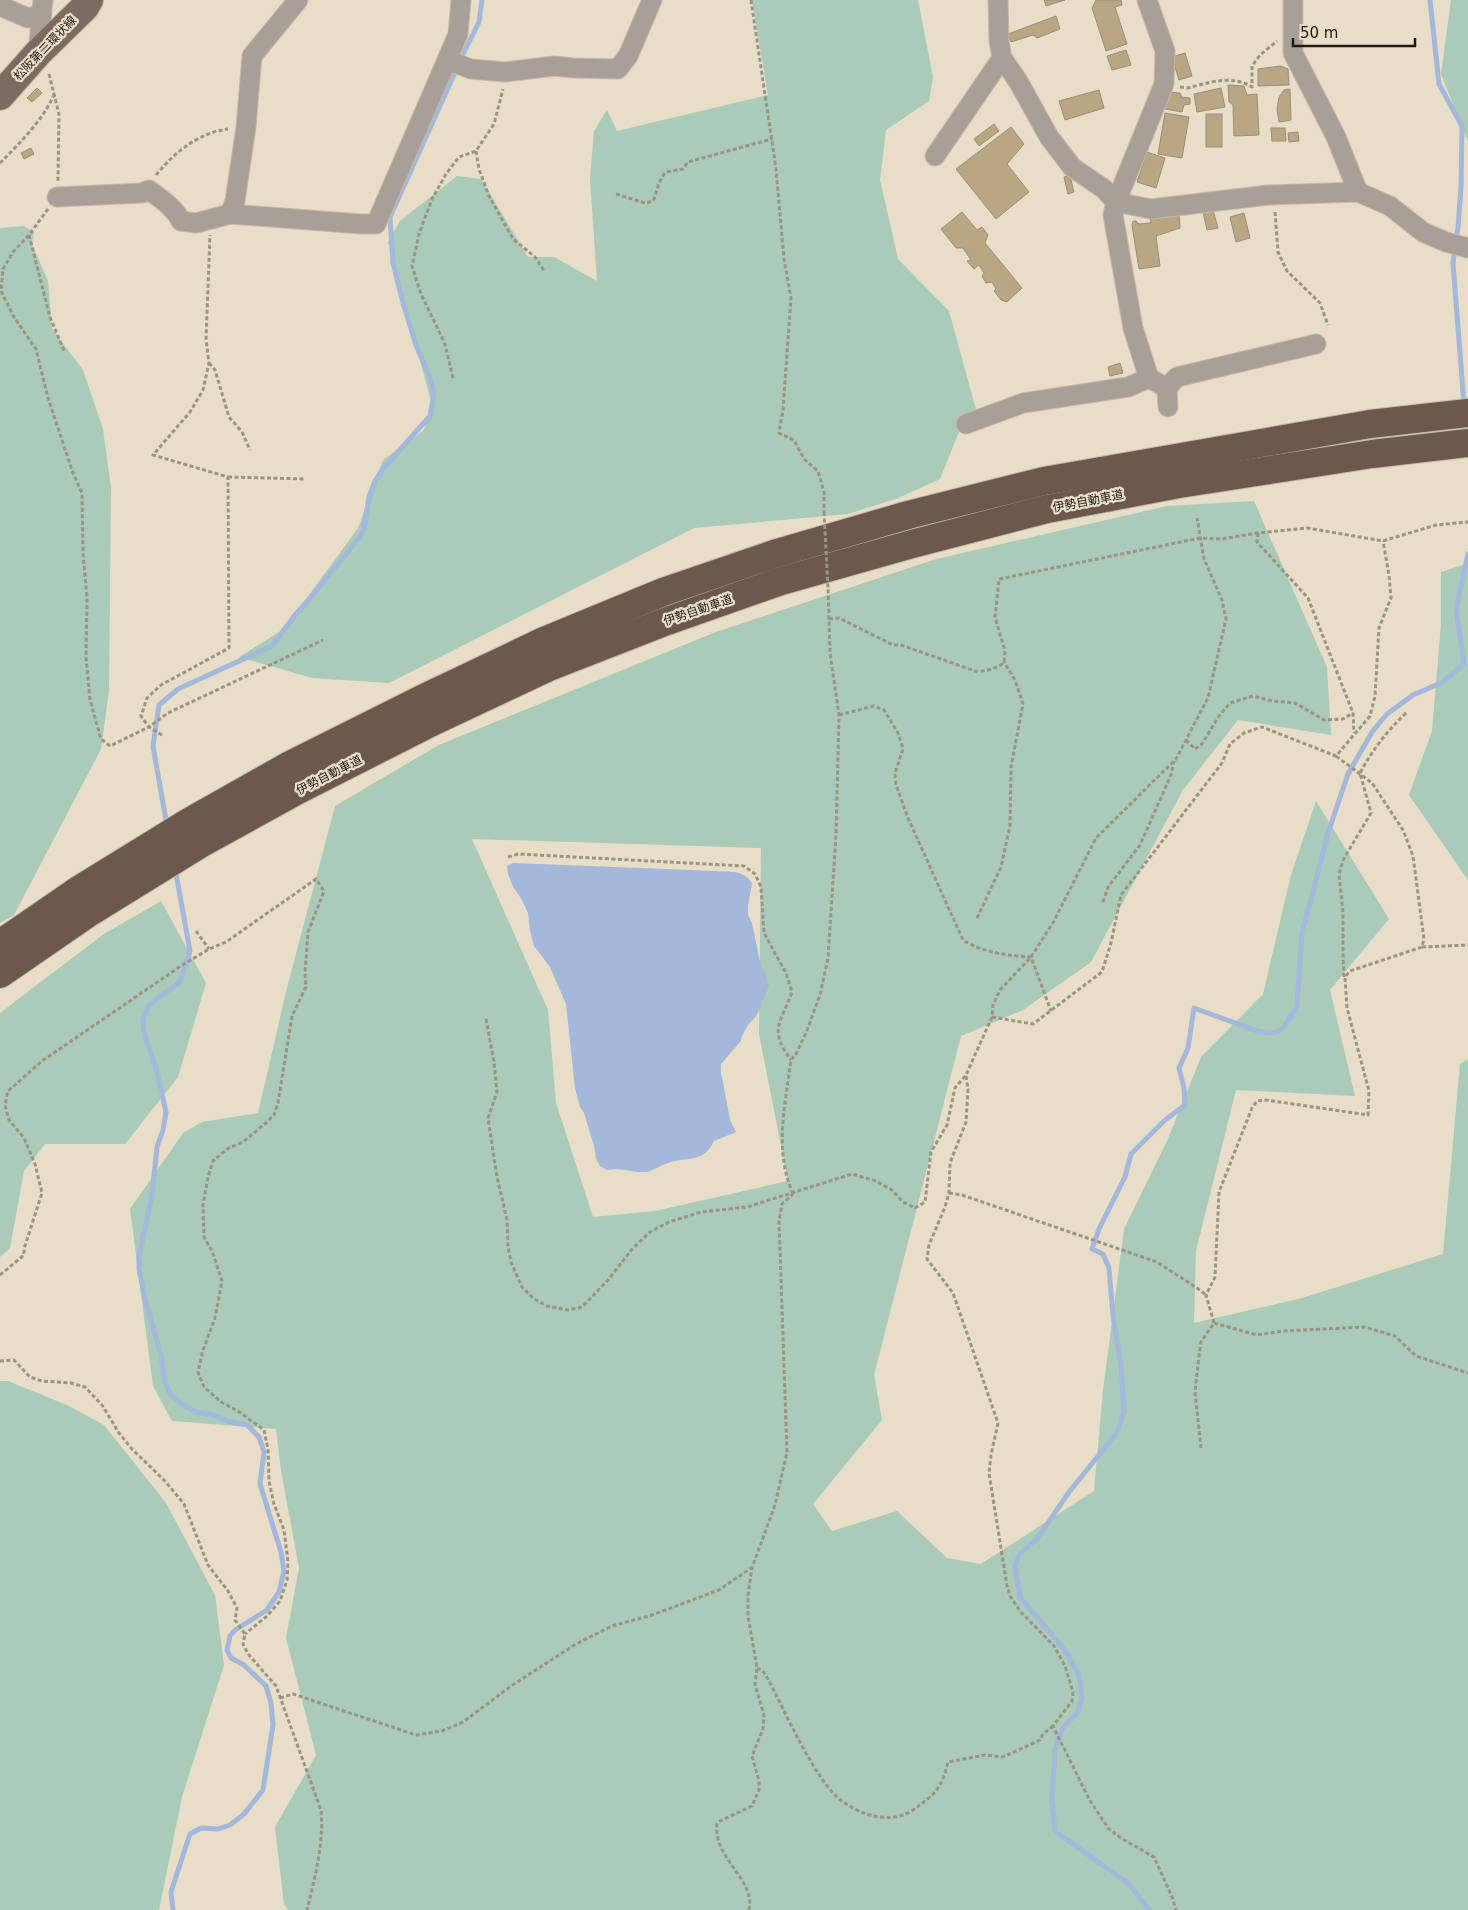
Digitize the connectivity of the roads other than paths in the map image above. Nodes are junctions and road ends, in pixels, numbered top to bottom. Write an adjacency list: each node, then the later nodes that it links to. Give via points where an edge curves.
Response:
1 (90, 0): 10 (main road, 松阪第二環状線)
2 (298, 0): 18 (street, via 252,56 246,127 235,201)
3 (461, 0): 12 (street, via 458,34)
4 (652, 0): 12 (street, via 628,56 618,69 554,66 505,72 471,69)
5 (998, 0): 11 (street)
6 (1147, 0): 17 (street, via 1165,51 1164,84)
7 (1293, 0): 15 (street, via 1293,53 1336,137)
8 (0, 6): 9 (street, via 28,18)
9 (42, 7): 10 (street)
10 (38, 53): 13 (main road, 松阪第二環状線)
11 (1002, 58): 14 (street); 17 (street, via 1049,137 1072,168 1104,188)
12 (447, 60): 18 (street, via 376,224)
13 (0, 96)
14 (935, 156)
15 (1358, 192): 17 (street, via 1268,195 1150,209); 19 (street, via 1390,206 1424,232)
16 (57, 197): 18 (street, via 149,190 166,202 181,221 196,223)
17 (1116, 202): 21 (street, via 1113,215 1133,328)
18 (230, 214)
19 (1468, 248)
20 (1316, 344): 22 (street, via 1177,377)
21 (1149, 378): 22 (street); 25 (street, via 1128,386 1023,403)
22 (1167, 388): 23 (street)
23 (1168, 407)
24 (1468, 413): 27 (highway, 伊勢自動車道, via 1361,425 1044,480 774,554 663,592 544,641 290,765 77,891)
25 (966, 424)
26 (1468, 443): 28 (highway, 伊勢自動車道, via 1372,454 1047,508 791,578 667,621 549,667 298,790 140,880)
27 (0, 944)
28 (0, 974)

